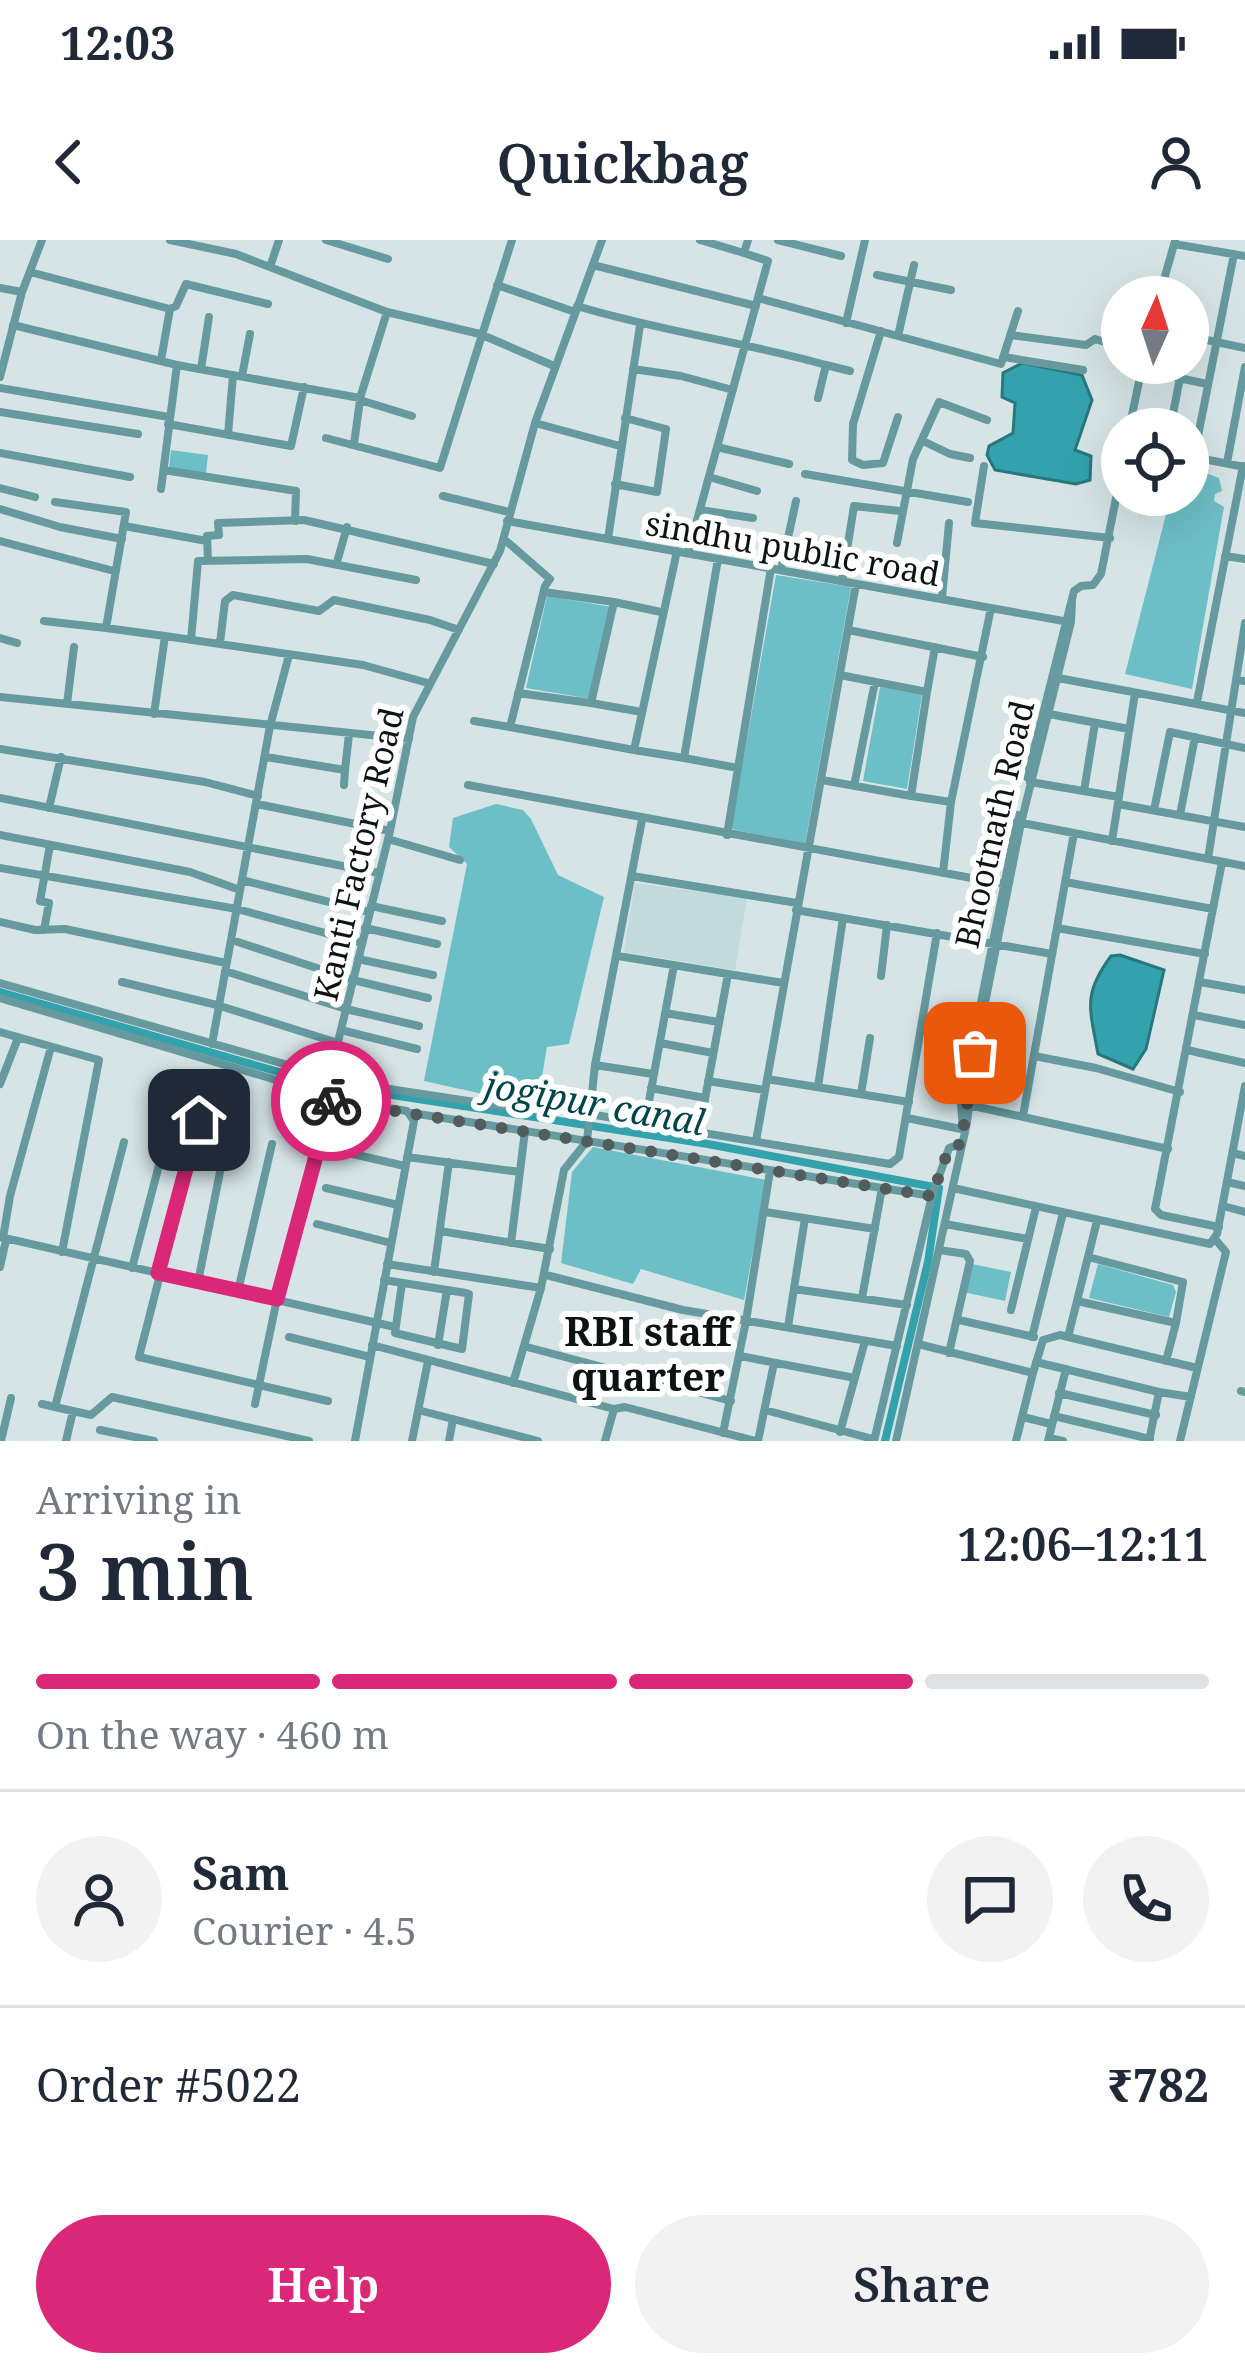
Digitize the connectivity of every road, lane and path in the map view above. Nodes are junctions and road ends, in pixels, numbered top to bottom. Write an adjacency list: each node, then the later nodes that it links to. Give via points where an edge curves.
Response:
1 (42, 240): 21 (street)
2 (170, 240): 20 (street)
3 (279, 240): 20 (street)
4 (326, 240): 16 (street)
5 (512, 240): 25 (street)
6 (602, 240): 18 (street, Kanti Factory Road)
7 (700, 240): 12 (street)
8 (748, 240): 12 (street)
9 (776, 240): 14 (street); 17 (street)
10 (865, 240): 36 (street)
11 (1174, 242): 13 (street); 23 (street)
12 (744, 253): 17 (street)
13 (1234, 254): 15 (street); 46 (street)
14 (841, 256)
15 (1245, 256)
16 (388, 259)
17 (768, 260): 29 (street)
18 (593, 265): 29 (street); 32 (street, Kanti Factory Road)
19 (914, 265): 24 (street)
20 (270, 267): 34 (street)
21 (30, 272): 28 (street); 31 (street)
22 (877, 275): 24 (street)
23 (1165, 276)
24 (910, 281): 27 (street); 43 (street)
25 (497, 285): 32 (street); 41 (street)
26 (0, 288): 28 (street)
27 (951, 290)
28 (22, 292): 37 (street)
29 (757, 302): 36 (street); 47 (street)
30 (268, 304): 31 (street, via 186,284)
31 (170, 309): 50 (street)
32 (576, 309): 38 (street); 53 (street, Kanti Factory Road)
33 (1018, 311): 42 (street)
34 (387, 312): 41 (street); 67 (street)
35 (209, 317): 55 (street)
36 (846, 323): 39 (street)
37 (13, 325): 50 (street); 61 (street)
38 (640, 326): 47 (street); 56 (street)
39 (881, 332): 43 (street); 71 (street, via 853,424 852,460 883,463)
40 (250, 334): 60 (street)
41 (481, 334): 53 (street); 80 (street, via 440,468)
42 (1010, 334): 45 (street); 49 (street)
43 (898, 336): 49 (street, via 1001,364)
44 (1209, 340): 46 (street)
45 (1101, 341)
46 (1215, 341): 48 (street); 59 (street)
47 (745, 346): 52 (street); 65 (street)
48 (1245, 348)
49 (1004, 357): 57 (street)
50 (160, 361): 51 (street)
51 (177, 365): 55 (street); 74 (street)
52 (826, 365): 58 (street); 66 (street)
53 (554, 366): 75 (street, Kanti Factory Road)
54 (1245, 367): 87 (street)
55 (200, 369): 60 (street)
56 (633, 369): 65 (street); 72 (street)
57 (1083, 370)
58 (850, 371)
59 (1209, 373)
60 (237, 376): 63 (street); 77 (street)
61 (0, 377)
62 (1207, 384): 68 (street)
63 (304, 386): 67 (street); 77 (street, via 292,446)
64 (0, 388): 74 (street)
65 (733, 390): 82 (street)
66 (818, 398)
67 (360, 399): 70 (street); 80 (street)
68 (1202, 408)
69 (0, 412): 76 (street)
70 (412, 416)
71 (898, 417)
72 (626, 418): 81 (street); 94 (street, via 666,429 657,492)
73 (987, 420): 79 (street, via 939,402)
74 (168, 421): 77 (street); 90 (street)
75 (535, 423): 81 (street); 107 (street, Kanti Factory Road)
76 (137, 434)
77 (228, 435)
78 (326, 438): 80 (street)
79 (923, 441): 84 (street); 97 (street)
80 (354, 444)
81 (620, 446): 94 (street)
82 (717, 447): 86 (street); 93 (street)
83 (0, 453): 92 (street)
84 (970, 458)
85 (1209, 460): 87 (street)
86 (789, 464)
87 (1227, 464): 89 (street)
88 (984, 466): 115 (street, via 976,523)
89 (1244, 467): 123 (street)
90 (164, 470): 96 (street); 110 (street, via 296,491)
91 (805, 473): 97 (street)
92 (130, 476)
93 (709, 477): 98 (street); 105 (street)
94 (615, 484): 117 (street)
95 (0, 488): 100 (street)
96 (161, 488)
97 (905, 490): 103 (street); 106 (street)
98 (757, 491)
99 (443, 496): 107 (street, sindhu public road)
100 (35, 497)
101 (796, 501): 129 (street)
102 (55, 502): 112 (street, via 126,512)
103 (968, 502)
104 (0, 509): 114 (street)
105 (700, 510): 109 (street); 122 (street)
106 (900, 511): 120 (street); 132 (street, via 855,505)
107 (508, 516): 116 (street, Kanti Factory Road); 117 (street, sindhu public road)
108 (1114, 516): 115 (street, Bhootnath Road)
109 (753, 518)
110 (295, 521): 113 (street); 119 (street, via 218,523 219,535)
111 (949, 523): 135 (street)
112 (124, 526): 114 (street); 119 (street)
113 (347, 527): 127 (street); 128 (street)
114 (122, 538): 130 (street)
115 (1111, 538): 140 (street, Bhootnath Road, via 1097,581 1077,587)
116 (503, 539): 128 (street, Kanti Factory Road); 134 (street, via 550,579)
117 (608, 539): 121 (street, sindhu public road)
118 (0, 541): 130 (street)
119 (207, 542): 126 (street)
120 (897, 543)
121 (677, 551): 122 (street, sindhu public road); 138 (street)
122 (688, 554): 124 (street, sindhu public road)
123 (1225, 556): 125 (street); 163 (street)
124 (718, 559): 129 (street, sindhu public road); 185 (street)
125 (1245, 559)
126 (208, 560): 127 (street); 147 (street, via 198,561)
127 (337, 562): 131 (street)
128 (494, 564): 143 (street, Kanti Factory Road)
129 (776, 569): 132 (street, sindhu public road); 186 (street)
130 (114, 571): 142 (street)
131 (416, 580)
132 (842, 581): 133 (street, sindhu public road)
133 (856, 584): 135 (street, sindhu public road); 144 (street)
134 (544, 592): 136 (street); 160 (street)
135 (942, 599): 137 (street, sindhu public road)
136 (614, 602): 138 (street); 164 (street)
137 (992, 608): 140 (street, sindhu public road); 153 (street)
138 (662, 612): 167 (street)
139 (44, 621): 142 (street)
140 (1068, 622): 155 (street, Bhootnath Road)
141 (1245, 623): 156 (street)
142 (106, 628): 145 (street)
143 (458, 630): 149 (street, via 334,600 319,611 233,595 225,601); 158 (street, Kanti Factory Road)
144 (848, 630): 151 (street); 154 (street)
145 (165, 637): 147 (street); 170 (street)
146 (0, 638): 148 (street)
147 (191, 640): 149 (street)
148 (17, 643)
149 (220, 643): 152 (street)
150 (74, 647): 165 (street)
151 (935, 647): 153 (street); 159 (street)
152 (290, 655): 158 (street); 173 (street)
153 (983, 657): 198 (street)
154 (840, 675): 157 (street); 188 (street)
155 (1055, 676): 161 (street); 169 (street, Bhootnath Road); 204 (street, Bhootnath Road)
156 (1241, 680): 166 (street)
157 (875, 682): 159 (street); 192 (street)
158 (428, 683): 178 (street, Kanti Factory Road)
159 (927, 692): 194 (street)
160 (518, 693): 164 (street); 174 (street)
161 (1135, 693): 163 (street); 175 (street)
162 (0, 697): 165 (street)
163 (1197, 702): 166 (street)
164 (591, 703): 167 (street)
165 (67, 704): 170 (street)
166 (1233, 710): 168 (street); 179 (street)
167 (642, 712): 182 (street)
168 (1245, 712)
169 (1049, 713): 172 (street); 189 (street, Bhootnath Road)
170 (154, 714): 173 (street)
171 (474, 721): 174 (street)
172 (1095, 723): 175 (street); 193 (street)
173 (270, 726): 176 (street); 183 (street)
174 (510, 727): 182 (street)
175 (1130, 729): 197 (street)
176 (349, 734): 178 (street); 187 (street)
177 (1196, 737): 179 (street); 200 (street, via 1170,733); 201 (street)
178 (409, 739): 208 (street, Kanti Factory Road)
179 (1227, 742): 181 (street); 203 (street)
180 (0, 748): 184 (street)
181 (1245, 748)
182 (634, 750): 185 (street)
183 (266, 757): 187 (street); 196 (street)
184 (61, 758): 196 (street, via 205,782); 199 (street)
185 (684, 758): 186 (street)
186 (738, 767): 209 (street)
187 (345, 770): 190 (street)
188 (822, 780): 192 (street); 213 (street)
189 (1030, 782): 193 (street); 204 (street, Bhootnath Road)
190 (344, 785)
191 (468, 785): 202 (street)
192 (854, 786): 194 (street)
193 (1084, 790): 197 (street)
194 (911, 796): 198 (street)
195 (0, 798): 199 (street)
196 (258, 800): 208 (street); 212 (street)
197 (1119, 800): 200 (street); 210 (street)
198 (951, 802): 220 (street)
199 (49, 808): 212 (street)
200 (1154, 810): 201 (street)
201 (1180, 815): 203 (street)
202 (642, 820): 209 (street); 222 (street)
203 (1212, 820): 205 (street); 214 (street)
204 (1018, 823): 206 (street); 224 (street, Bhootnath Road)
205 (1245, 826)
206 (1074, 833): 210 (street); 223 (street)
207 (0, 835): 211 (street)
208 (389, 835): 215 (street); 219 (street, Kanti Factory Road)
209 (727, 835): 213 (street)
210 (1112, 841): 214 (street)
211 (50, 845): 221 (street); 225 (street)
212 (249, 846): 219 (street); 225 (street)
213 (806, 849): 220 (street); 226 (street)
214 (1208, 859): 216 (street)
215 (460, 860)
216 (1222, 862): 217 (street); 228 (street)
217 (1245, 866)
218 (0, 868): 221 (street)
219 (378, 873): 227 (street, Kanti Factory Road)
220 (943, 873): 224 (street)
221 (44, 876): 229 (street); 236 (street)
222 (632, 876): 226 (street); 244 (street)
223 (1065, 882): 228 (street); 235 (street)
224 (1005, 884): 239 (street, Bhootnath Road)
225 (241, 885): 227 (street); 229 (street)
226 (796, 906): 230 (street); 255 (street)
227 (370, 909): 231 (street); 234 (street, Kanti Factory Road)
228 (1213, 909): 243 (street)
229 (237, 910): 238 (street); 240 (street)
230 (843, 917): 233 (street); 287 (street)
231 (442, 921)
232 (0, 922): 236 (street)
233 (887, 925): 237 (street); 250 (street)
234 (365, 928): 240 (street, Kanti Factory Road); 241 (street)
235 (1057, 928): 242 (street); 243 (street)
236 (44, 930): 247 (street)
237 (938, 933): 239 (street); 293 (street)
238 (232, 940): 247 (street); 251 (street)
239 (995, 942): 242 (street); 294 (street, Bhootnath Road)
240 (362, 943): 245 (street, Kanti Factory Road)
241 (437, 944)
242 (1052, 953): 277 (street)
243 (1205, 954): 253 (street)
244 (618, 956): 246 (street); 279 (street)
245 (358, 959): 249 (street); 251 (street, Kanti Factory Road)
246 (674, 965): 248 (street); 261 (street)
247 (226, 967): 259 (street); 260 (street)
248 (728, 974): 255 (street); 263 (street)
249 (433, 975)
250 (881, 976)
251 (353, 980): 258 (street); 260 (street, Kanti Factory Road)
252 (122, 982): 259 (street)
253 (1200, 982): 256 (street); 262 (street)
254 (0, 983): 272 (street)
255 (783, 983): 284 (street)
256 (1245, 991)
257 (0, 998): 288 (street)
258 (428, 998)
259 (217, 1005): 270 (street); 272 (street)
260 (346, 1009): 265 (street); 266 (street, Kanti Factory Road)
261 (665, 1013): 263 (street); 271 (street)
262 (1194, 1015): 264 (street); 275 (street)
263 (719, 1022): 276 (street)
264 (1245, 1025)
265 (419, 1026)
266 (341, 1030): 270 (street, Kanti Factory Road); 274 (street)
267 (0, 1032): 268 (street)
268 (18, 1038): 273 (street); 283 (street)
269 (870, 1038): 291 (street)
270 (338, 1043): 288 (street, Kanti Factory Road)
271 (660, 1043): 276 (street); 280 (street)
272 (212, 1044): 288 (street)
273 (51, 1047): 338 (street); 345 (street, via 99,1060)
274 (417, 1049)
275 (1187, 1050): 278 (street); 290 (street)
276 (713, 1053): 281 (street)
277 (1034, 1057): 290 (street); 297 (street)
278 (1245, 1063)
279 (596, 1065): 280 (street); 298 (street)
280 (654, 1074): 289 (street)
281 (708, 1081): 284 (street); 292 (street)
282 (209, 1083): 352 (street)
283 (0, 1084)
284 (766, 1084): 287 (street); 308 (street)
285 (180, 1085): 350 (street)
286 (1245, 1086): 299 (street)
287 (818, 1087): 291 (street)
288 (330, 1088): 295 (street); 296 (street); 362 (street, Kanti Factory Road)
289 (651, 1088): 292 (street); 301 (street)
290 (1180, 1092): 312 (street)
291 (862, 1094): 293 (street)
292 (705, 1098): 305 (street)
293 (909, 1102): 300 (street)
294 (965, 1104): 297 (street); 302 (street, Bhootnath Road)
295 (515, 1108)
296 (410, 1113): 303 (street); 315 (street)
297 (1023, 1116): 312 (street)
298 (589, 1117): 301 (street); 306 (street)
299 (1242, 1117): 313 (street)
300 (907, 1118): 302 (street); 308 (street, via 899,1157 890,1164)
301 (645, 1123): 305 (street)
302 (963, 1130): 310 (street, Bhootnath Road)
303 (525, 1131): 306 (street); 318 (street)
304 (228, 1132): 355 (street)
305 (699, 1132): 308 (street)
306 (588, 1138): 317 (street); 343 (street, via 564,1170)
307 (124, 1142): 347 (street)
308 (756, 1142)
309 (272, 1144): 360 (street)
310 (961, 1144): 323 (street, Bhootnath Road); 324 (street, Bhootnath Road, via 949,1148)
311 (334, 1150): 315 (street)
312 (1168, 1150): 335 (street, via 1156,1213)
313 (1233, 1153): 314 (street); 319 (street)
314 (1245, 1156)
315 (406, 1161): 316 (street); 325 (street)
316 (449, 1162): 318 (street); 337 (street)
317 (770, 1171): 322 (street); 329 (street)
318 (520, 1172): 342 (street)
319 (1227, 1182): 320 (street); 326 (street)
320 (1245, 1186)
321 (326, 1188): 325 (street)
322 (882, 1188): 324 (street); 336 (street)
323 (953, 1188): 327 (street); 334 (street, Bhootnath Road)
324 (932, 1194): 364 (street, Bhootnath Road)
325 (398, 1205): 341 (street)
326 (1223, 1206): 328 (street); 335 (street)
327 (1036, 1207): 330 (street); 339 (street)
328 (1245, 1211)
329 (764, 1212): 331 (street); 367 (street)
330 (1064, 1213): 332 (street); 373 (street)
331 (806, 1218): 336 (street); 358 (street)
332 (1096, 1221): 340 (street, via 1202,1245); 346 (street)
333 (316, 1224): 341 (street)
334 (945, 1224): 339 (street); 344 (street, Bhootnath Road)
335 (1219, 1227): 340 (street)
336 (874, 1229): 361 (street)
337 (440, 1232): 342 (street); 351 (street)
338 (3, 1238): 345 (street); 349 (street)
339 (1028, 1239): 365 (street)
340 (1215, 1239): 389 (street, via 1226,1252)
341 (391, 1243): 348 (street)
342 (511, 1243): 343 (street)
343 (550, 1249): 353 (street)
344 (939, 1250): 366 (street, via 970,1261); 377 (street, Bhootnath Road)
345 (62, 1252): 347 (street)
346 (1088, 1257): 363 (street); 368 (street, via 1183,1282)
347 (96, 1260): 350 (street); 403 (street)
348 (387, 1264): 351 (street); 354 (street)
349 (0, 1267)
350 (132, 1268): 352 (street)
351 (434, 1272): 357 (street)
352 (158, 1273): 355 (street); 393 (street, via 139,1358)
353 (546, 1275): 357 (street); 367 (street)
354 (384, 1280): 356 (street); 369 (street)
355 (198, 1282): 360 (street)
356 (402, 1283): 359 (street); 370 (street)
357 (542, 1288): 381 (street)
358 (794, 1289): 361 (street); 371 (street)
359 (447, 1290): 379 (street); 379 (street, via 470,1296 466,1330 462,1349)
360 (238, 1291): 362 (street)
361 (862, 1298): 364 (street)
362 (277, 1299): 369 (street); 393 (street, Kanti Factory Road)
363 (1077, 1301): 368 (street); 374 (street)
364 (907, 1305): 380 (street, Bhootnath Road)
365 (1011, 1310)
366 (959, 1320): 373 (street); 382 (street)
367 (746, 1321): 371 (street); 383 (street)
368 (1176, 1323): 386 (street)
369 (376, 1324): 370 (street); 378 (street)
370 (395, 1328): 379 (street)
371 (788, 1328): 376 (street)
372 (289, 1337): 384 (street)
373 (1032, 1337): 375 (street)
374 (1067, 1337): 375 (street); 386 (street)
375 (1043, 1340): 387 (street)
376 (866, 1341): 380 (street); 392 (street)
377 (918, 1344): 382 (street); 431 (street, Bhootnath Road)
378 (372, 1345): 384 (street); 385 (street)
379 (438, 1345)
380 (897, 1346): 418 (street, Bhootnath Road)
381 (526, 1347): 394 (street); 400 (street)
382 (949, 1353): 391 (street)
383 (740, 1356): 388 (street); 400 (street)
384 (370, 1358): 424 (street)
385 (428, 1360): 394 (street); 405 (street)
386 (1166, 1361): 389 (street)
387 (1036, 1362): 390 (street); 391 (street)
388 (774, 1363): 392 (street); 406 (street)
389 (1197, 1368): 397 (street)
390 (1066, 1369): 395 (street); 396 (street)
391 (1033, 1373): 409 (street)
392 (855, 1378): 415 (street)
393 (259, 1384): 399 (street); 402 (street, Kanti Factory Road)
394 (513, 1384): 404 (street)
395 (1159, 1392): 397 (street); 408 (street)
396 (1060, 1393): 408 (street); 411 (street)
397 (1190, 1396): 434 (street)
398 (11, 1398): 420 (street)
399 (328, 1400)
400 (730, 1401): 414 (street)
401 (42, 1404): 403 (street)
402 (255, 1404)
403 (56, 1407): 407 (street)
404 (614, 1408): 414 (street); 429 (street)
405 (418, 1410): 410 (street); 425 (street)
406 (765, 1410): 415 (street); 430 (street)
407 (73, 1412): 421 (street); 423 (street, via 97,1413 112,1397)
408 (1156, 1415): 419 (street)
409 (1023, 1417): 411 (street); 432 (street)
410 (453, 1419): 412 (street); 426 (street)
411 (1053, 1420): 417 (street); 419 (street)
412 (485, 1427): 416 (street); 427 (street)
413 (100, 1430): 422 (street)
414 (723, 1432): 430 (street)
415 (840, 1432): 418 (street)
416 (519, 1438): 428 (street)
417 (1048, 1439): 433 (street)
418 (874, 1440)
419 (1150, 1440)
420 (1, 1441)
421 (66, 1441)
422 (154, 1441)
423 (309, 1441)
424 (355, 1441)
425 (412, 1441)
426 (449, 1441)
427 (482, 1441)
428 (538, 1441)
429 (605, 1441)
430 (757, 1441)
431 (896, 1441)
432 (1016, 1441)
433 (1063, 1441)
434 (1180, 1441)

